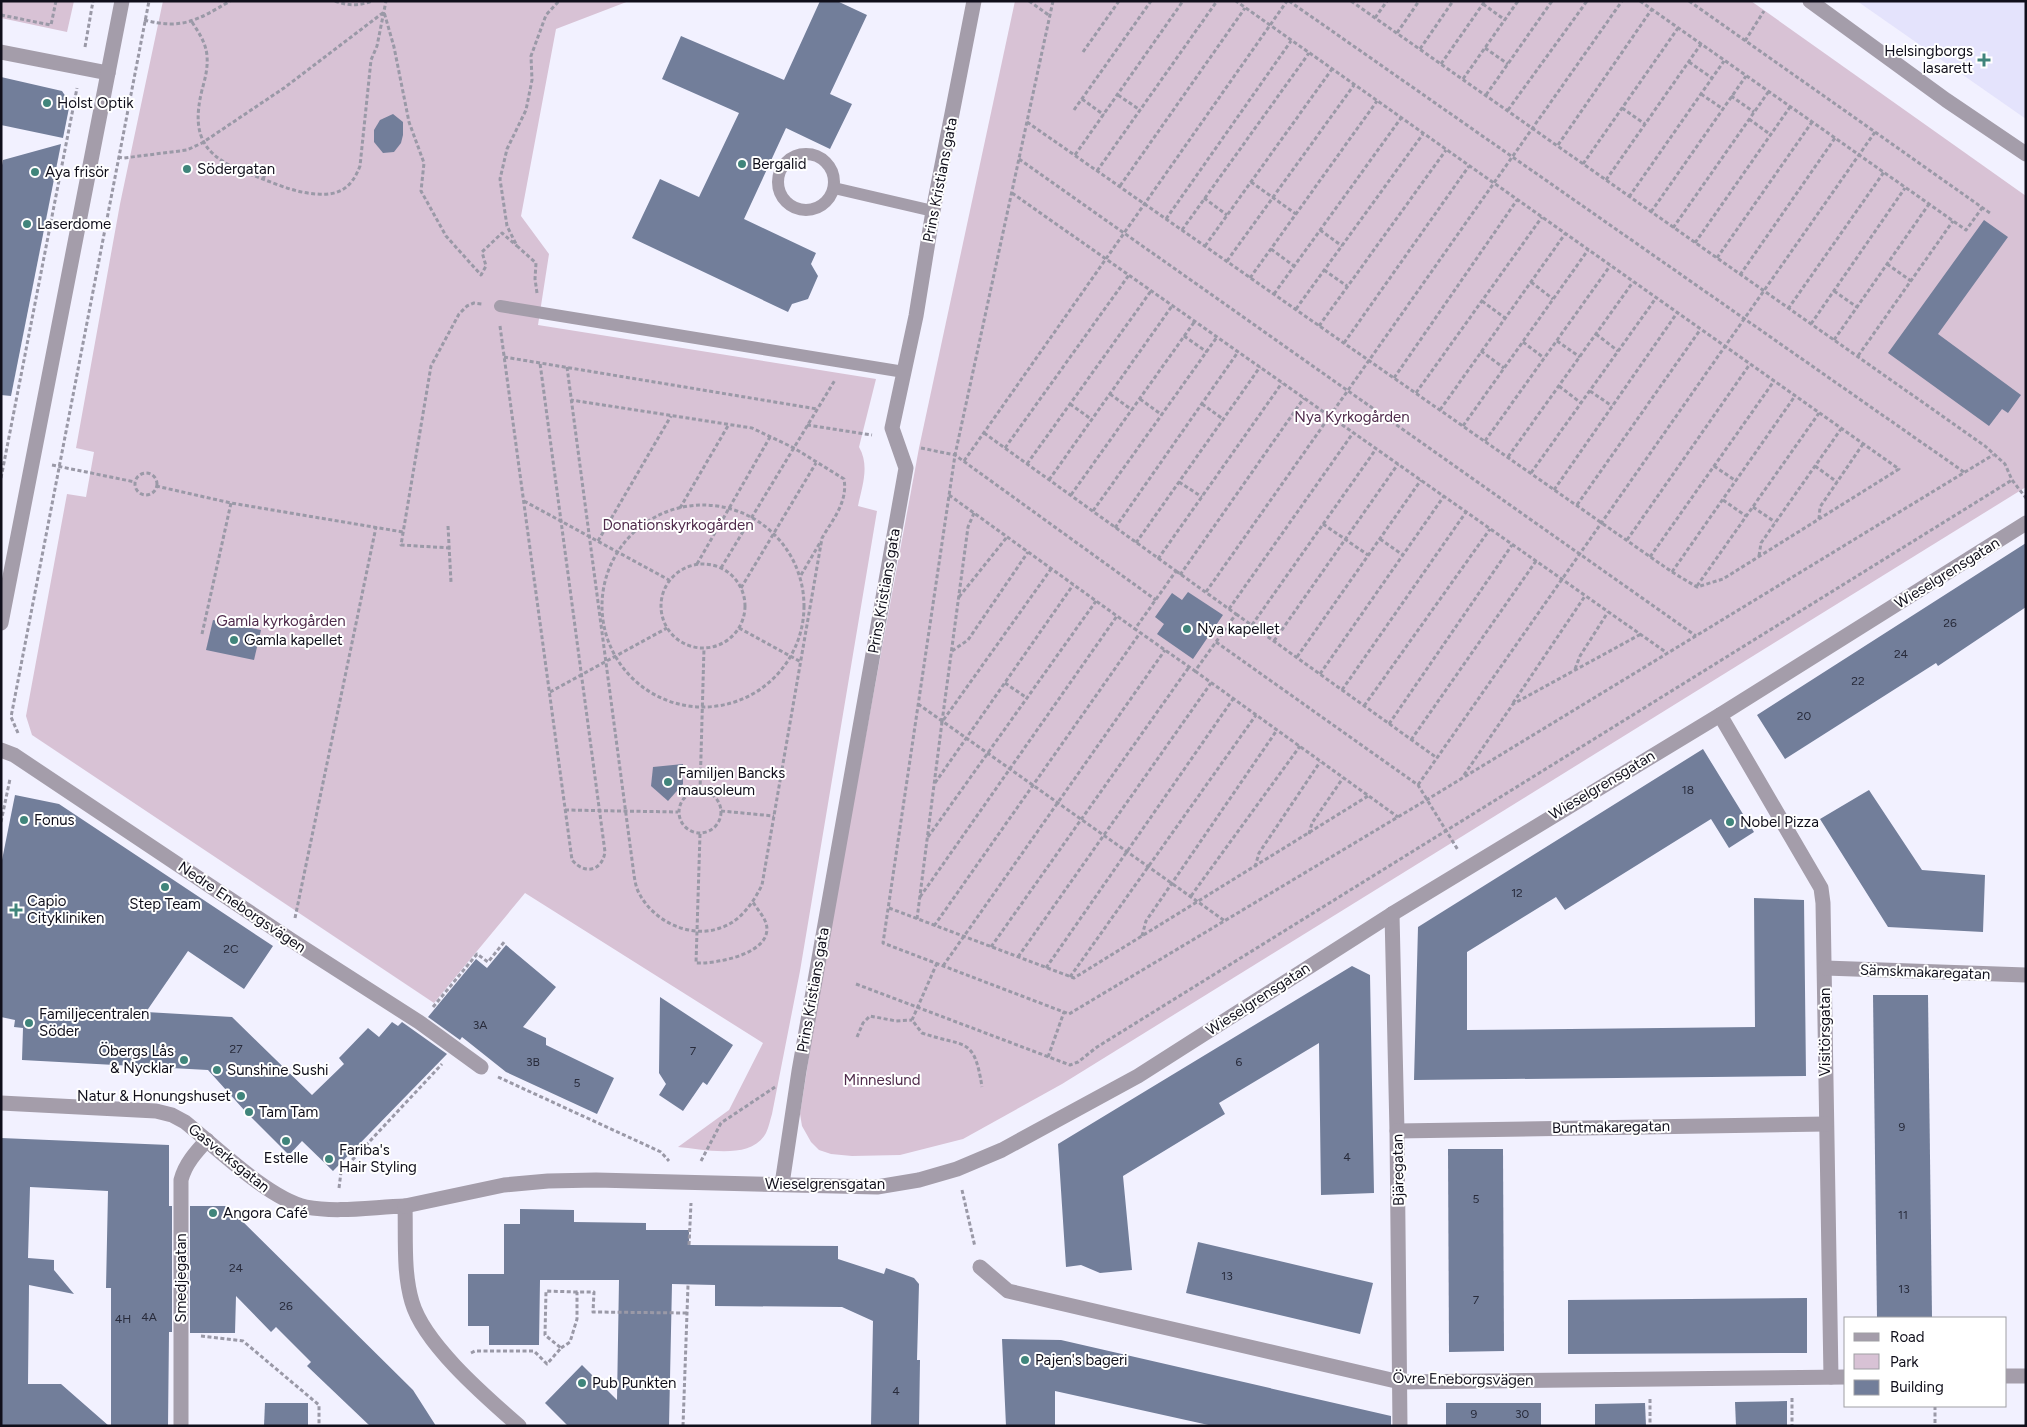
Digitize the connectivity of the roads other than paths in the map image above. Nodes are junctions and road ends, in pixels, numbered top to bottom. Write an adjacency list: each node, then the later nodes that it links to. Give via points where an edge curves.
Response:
1 (974, 1): 8 (street, Prins Kristians gata)
2 (1810, 1): 6 (street)
3 (121, 8): 5 (street)
4 (1, 52): 5 (street)
5 (108, 73): 12 (street, via 32,461)
6 (2026, 154)
7 (834, 188): 7 (lane, via 830,166 810,154 788,160 780,173 778,188 781,195 799,210 814,210 821,206 827,202); 8 (lane)
8 (933, 211): 10 (street, Prins Kristians gata)
9 (500, 306): 10 (lane)
10 (904, 372): 24 (street, Prins Kristians gata, via 892,428 906,468 799,1071)
11 (2026, 523): 14 (street, Wieselgrensgatan)
12 (6, 568): 13 (street)
13 (1, 623)
14 (1720, 715): 16 (street, Wieselgrensgatan); 17 (street, Visitörsgatan, via 1818,878 1823,903)
15 (8, 753): 19 (street, Nedre Eneborgsvägen, via 419,1022)
16 (1392, 914): 22 (street, Bjäregatan); 24 (street, Wieselgrensgatan, via 1138,1076 1034,1134 957,1169 876,1187)
17 (1824, 968): 18 (street, Sämskmakaregatan); 21 (street, Visitörsgatan)
18 (2026, 975)
19 (481, 1067)
20 (1, 1103): 23 (street, Gasverksgatan, via 156,1111 185,1122)
21 (1826, 1124): 22 (street, Buntmakaregatan); 29 (street, Visitörsgatan)
22 (1397, 1130): 30 (street, Bjäregatan)
23 (207, 1140): 25 (street, Gasverksgatan, via 275,1195 307,1207); 31 (street, Smedjegatan, via 190,1160 181,1180)
24 (782, 1184): 25 (street, Wieselgrensgatan, via 548,1180 504,1185)
25 (405, 1206): 32 (street, via 409,1287 421,1322 453,1362)
26 (980, 1267): 30 (street, Övre Eneborgsvägen, via 1008,1291)
27 (2007, 1376): 28 (street)
28 (2026, 1376)
29 (1839, 1377): 30 (street, Övre Eneborgsvägen)
30 (1400, 1382): 33 (street, Bjäregatan)
31 (180, 1426)
32 (519, 1426)
33 (1400, 1426)

